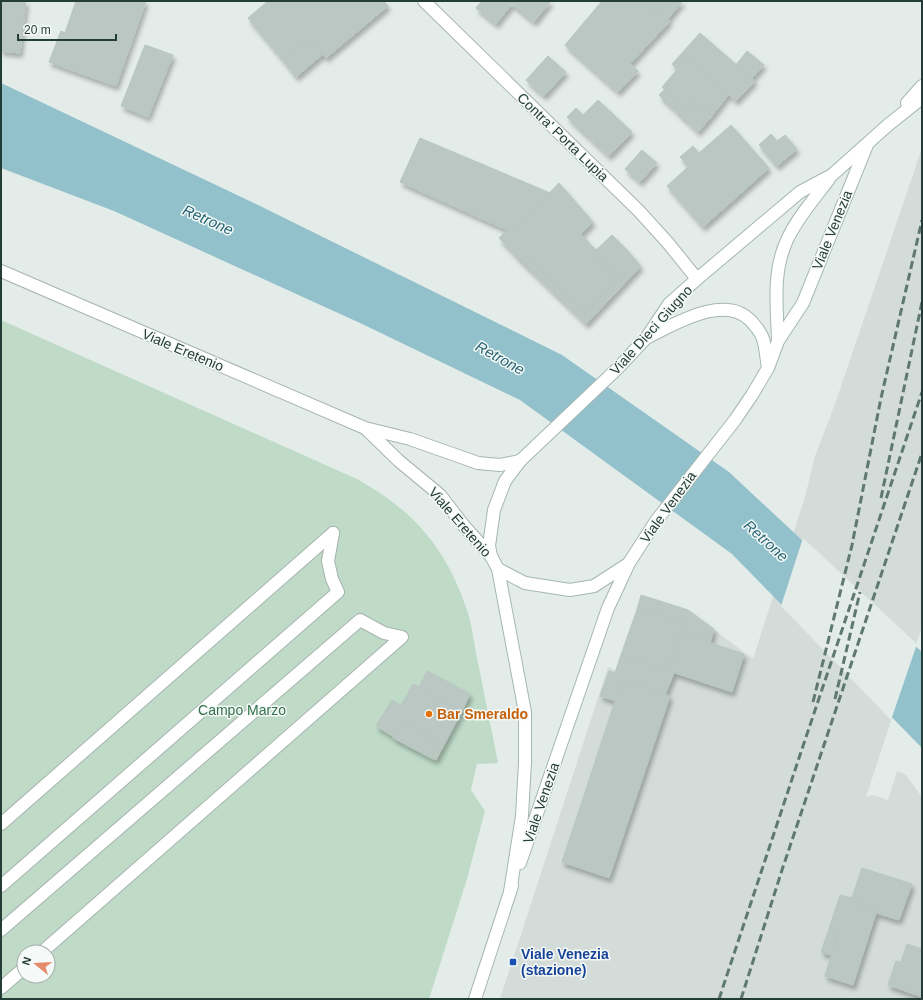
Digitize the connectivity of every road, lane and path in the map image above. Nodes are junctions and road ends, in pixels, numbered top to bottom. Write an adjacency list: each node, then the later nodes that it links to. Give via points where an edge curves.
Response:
1 (424, 1): 8 (street, Contra' Porta Lupia, via 639,211)
2 (922, 86): 4 (street, Viale Dieci Giugno)
3 (922, 98): 4 (street, Viale Dieci Giugno)
4 (888, 124): 5 (street, Viale Dieci Giugno)
5 (868, 143): 6 (street, Viale Dieci Giugno); 10 (street, Viale Venezia, via 802,302)
6 (832, 174): 8 (street, Viale Dieci Giugno, via 800,192); 10 (street, Viale Dieci Giugno, via 786,240 777,278)
7 (1, 271): 12 (street, Viale Eretenio)
8 (697, 279): 9 (street, Viale Dieci Giugno, via 669,304)
9 (647, 337): 11 (street, via 688,317 716,310 735,312 748,318 758,329 763,340); 13 (street, Viale Dieci Giugno)
10 (778, 341): 11 (street, Viale Venezia)
11 (768, 368): 15 (street, Viale Venezia, via 735,420 656,521)
12 (365, 428): 13 (street, Viale Eretenio, via 410,439 478,463 500,465); 14 (street, Viale Eretenio, via 440,495)
13 (520, 461): 14 (street, Viale Dieci Giugno, via 505,481 494,510 489,546)
14 (491, 556): 16 (street, Viale Eretenio)
15 (629, 563): 16 (street, via 594,586 570,590 525,583); 19 (street, Viale Venezia, via 608,608)
16 (498, 569): 19 (street, Viale Venezia, via 525,712 522,816)
17 (1, 824): 18 (street, via 333,533 328,560 338,592)
18 (1, 886)
19 (510, 892): 24 (street, Viale Venezia)
20 (1, 930): 21 (street, via 360,620 384,632 402,637)
21 (51, 944)
22 (16, 975): 23 (street)
23 (1, 988)
24 (475, 999)

